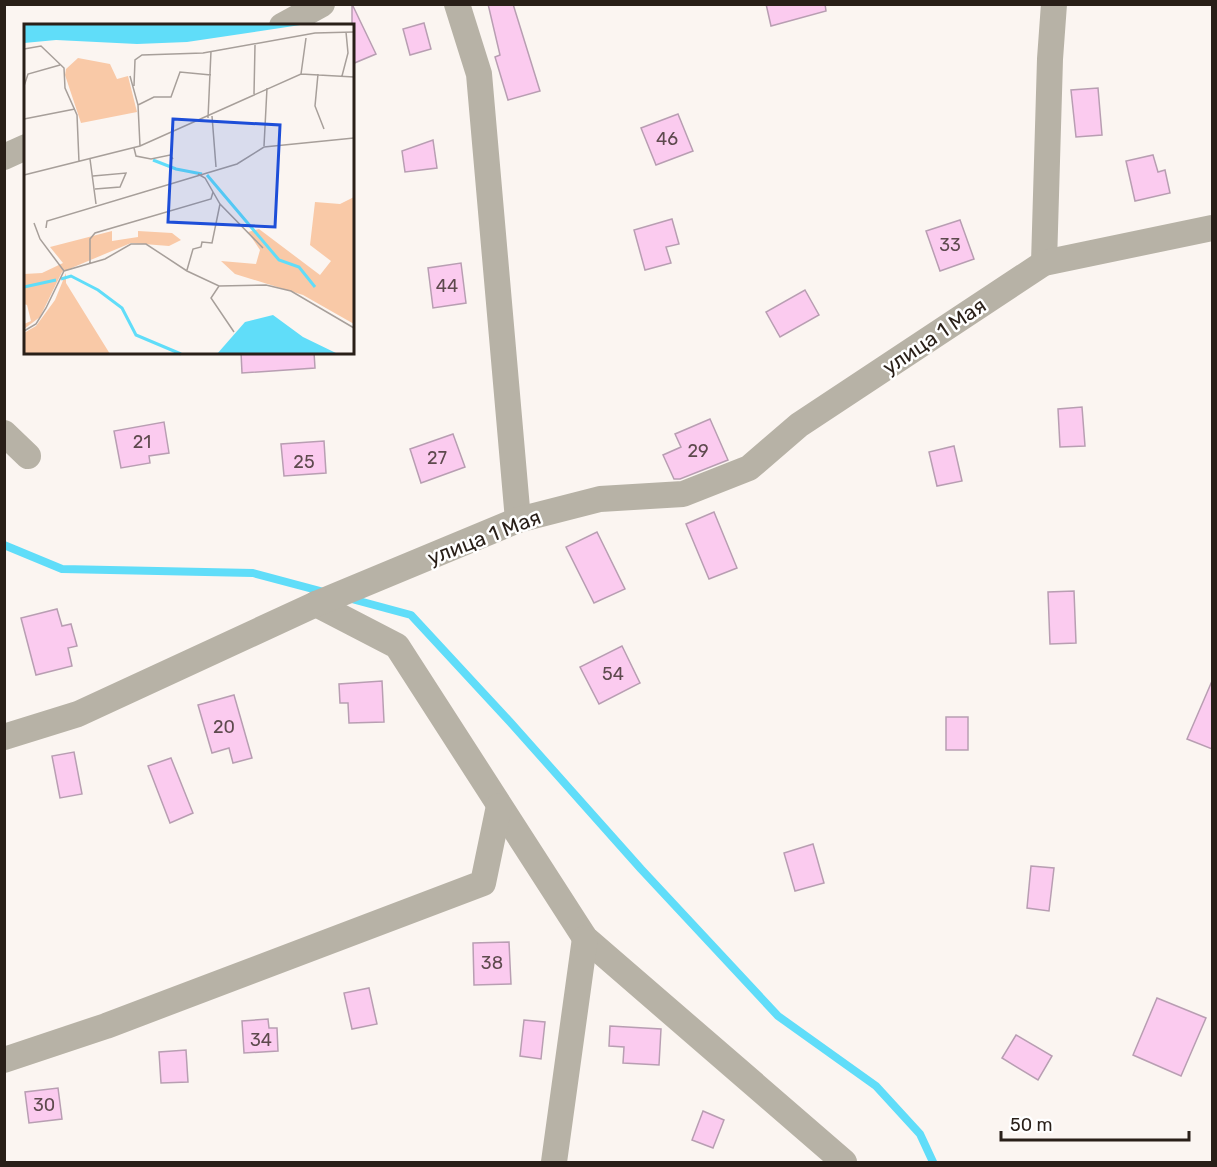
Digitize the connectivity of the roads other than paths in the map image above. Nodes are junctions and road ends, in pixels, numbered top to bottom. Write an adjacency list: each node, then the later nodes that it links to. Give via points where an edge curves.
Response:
1 (322, 4): 4 (street)
2 (457, 4): 11 (street, via 479,74)
3 (1054, 4): 8 (street)
4 (286, 24)
5 (24, 148): 6 (street)
6 (4, 157)
7 (1212, 228): 8 (street, улица 1 Мая)
8 (1044, 263): 11 (street, улица 1 Мая, via 800,425 749,468 683,494 600,499)
9 (4, 433): 10 (street)
10 (28, 456)
11 (518, 520): 12 (street, улица 1 Мая)
12 (316, 604): 13 (street, улица 1 Мая, via 78,714); 14 (street, via 397,646)
13 (4, 737)
14 (499, 806): 15 (street); 16 (street, via 483,883 106,1026)
15 (585, 938): 17 (street); 18 (street)
16 (4, 1060)
17 (554, 1162)
18 (844, 1162)

